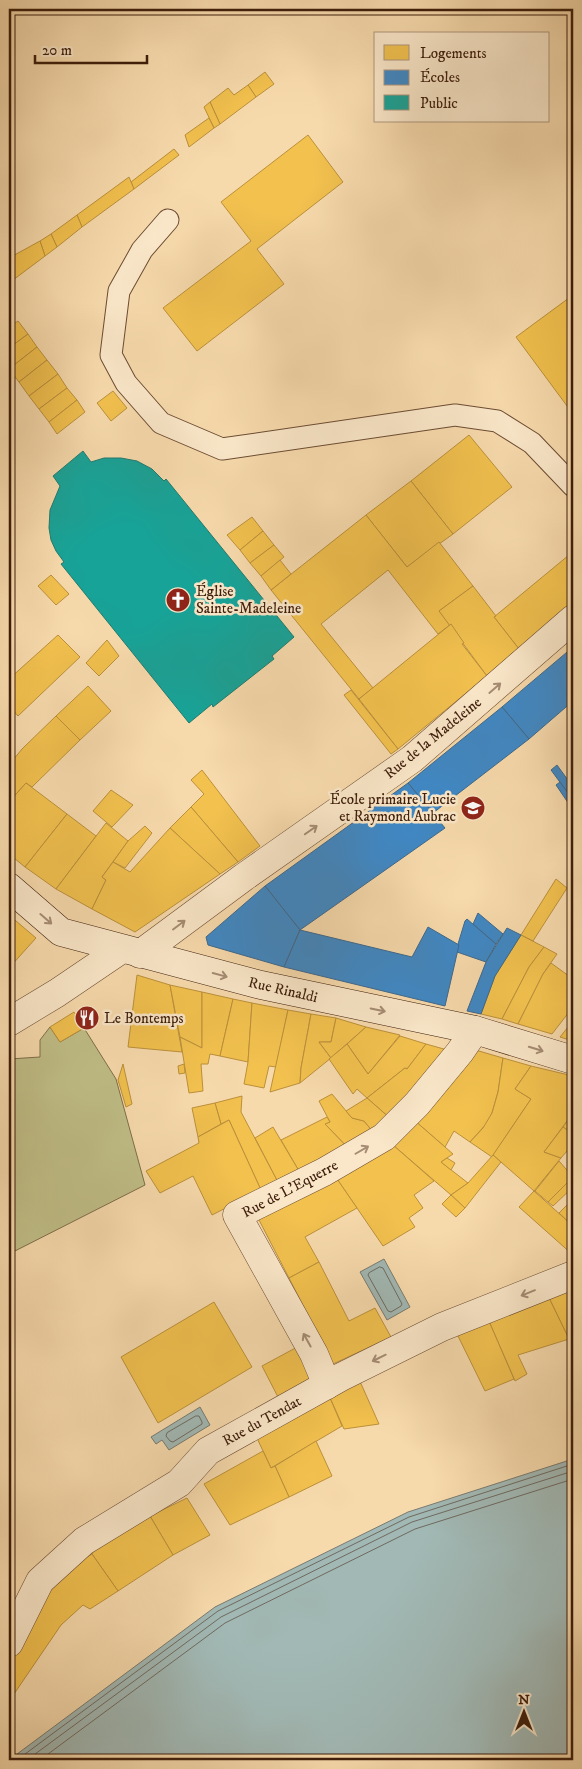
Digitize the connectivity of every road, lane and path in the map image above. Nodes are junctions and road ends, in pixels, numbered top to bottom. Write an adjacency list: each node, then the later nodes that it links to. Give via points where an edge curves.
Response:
1 (168, 220): 2 (lane, via 142,250 119,291 111,355 126,383 161,423 222,449 455,415 497,422 532,443)
2 (573, 486)
3 (573, 619): 5 (street, Rue de la Madeleine, one-way to 3, via 412,760)
4 (9, 887): 5 (street, Rue Rinaldi, one-way to 5, via 62,932)
5 (131, 951): 6 (street, Rue de la Madeleine); 7 (street, Rue Rinaldi, one-way to 7, via 261,986)
6 (9, 1022)
7 (475, 1030): 8 (street, Rue Rinaldi, one-way to 8); 10 (street, Rue de L'Equerre, one-way to 7, via 314,1354 237,1215 324,1172 384,1137 418,1104)
8 (573, 1060)
9 (573, 1275): 10 (street, Rue du Tendat, one-way to 10, via 442,1327)
10 (326, 1385): 11 (street, Rue du Tendat, via 208,1451 179,1483 84,1541 40,1582)
11 (9, 1643)

